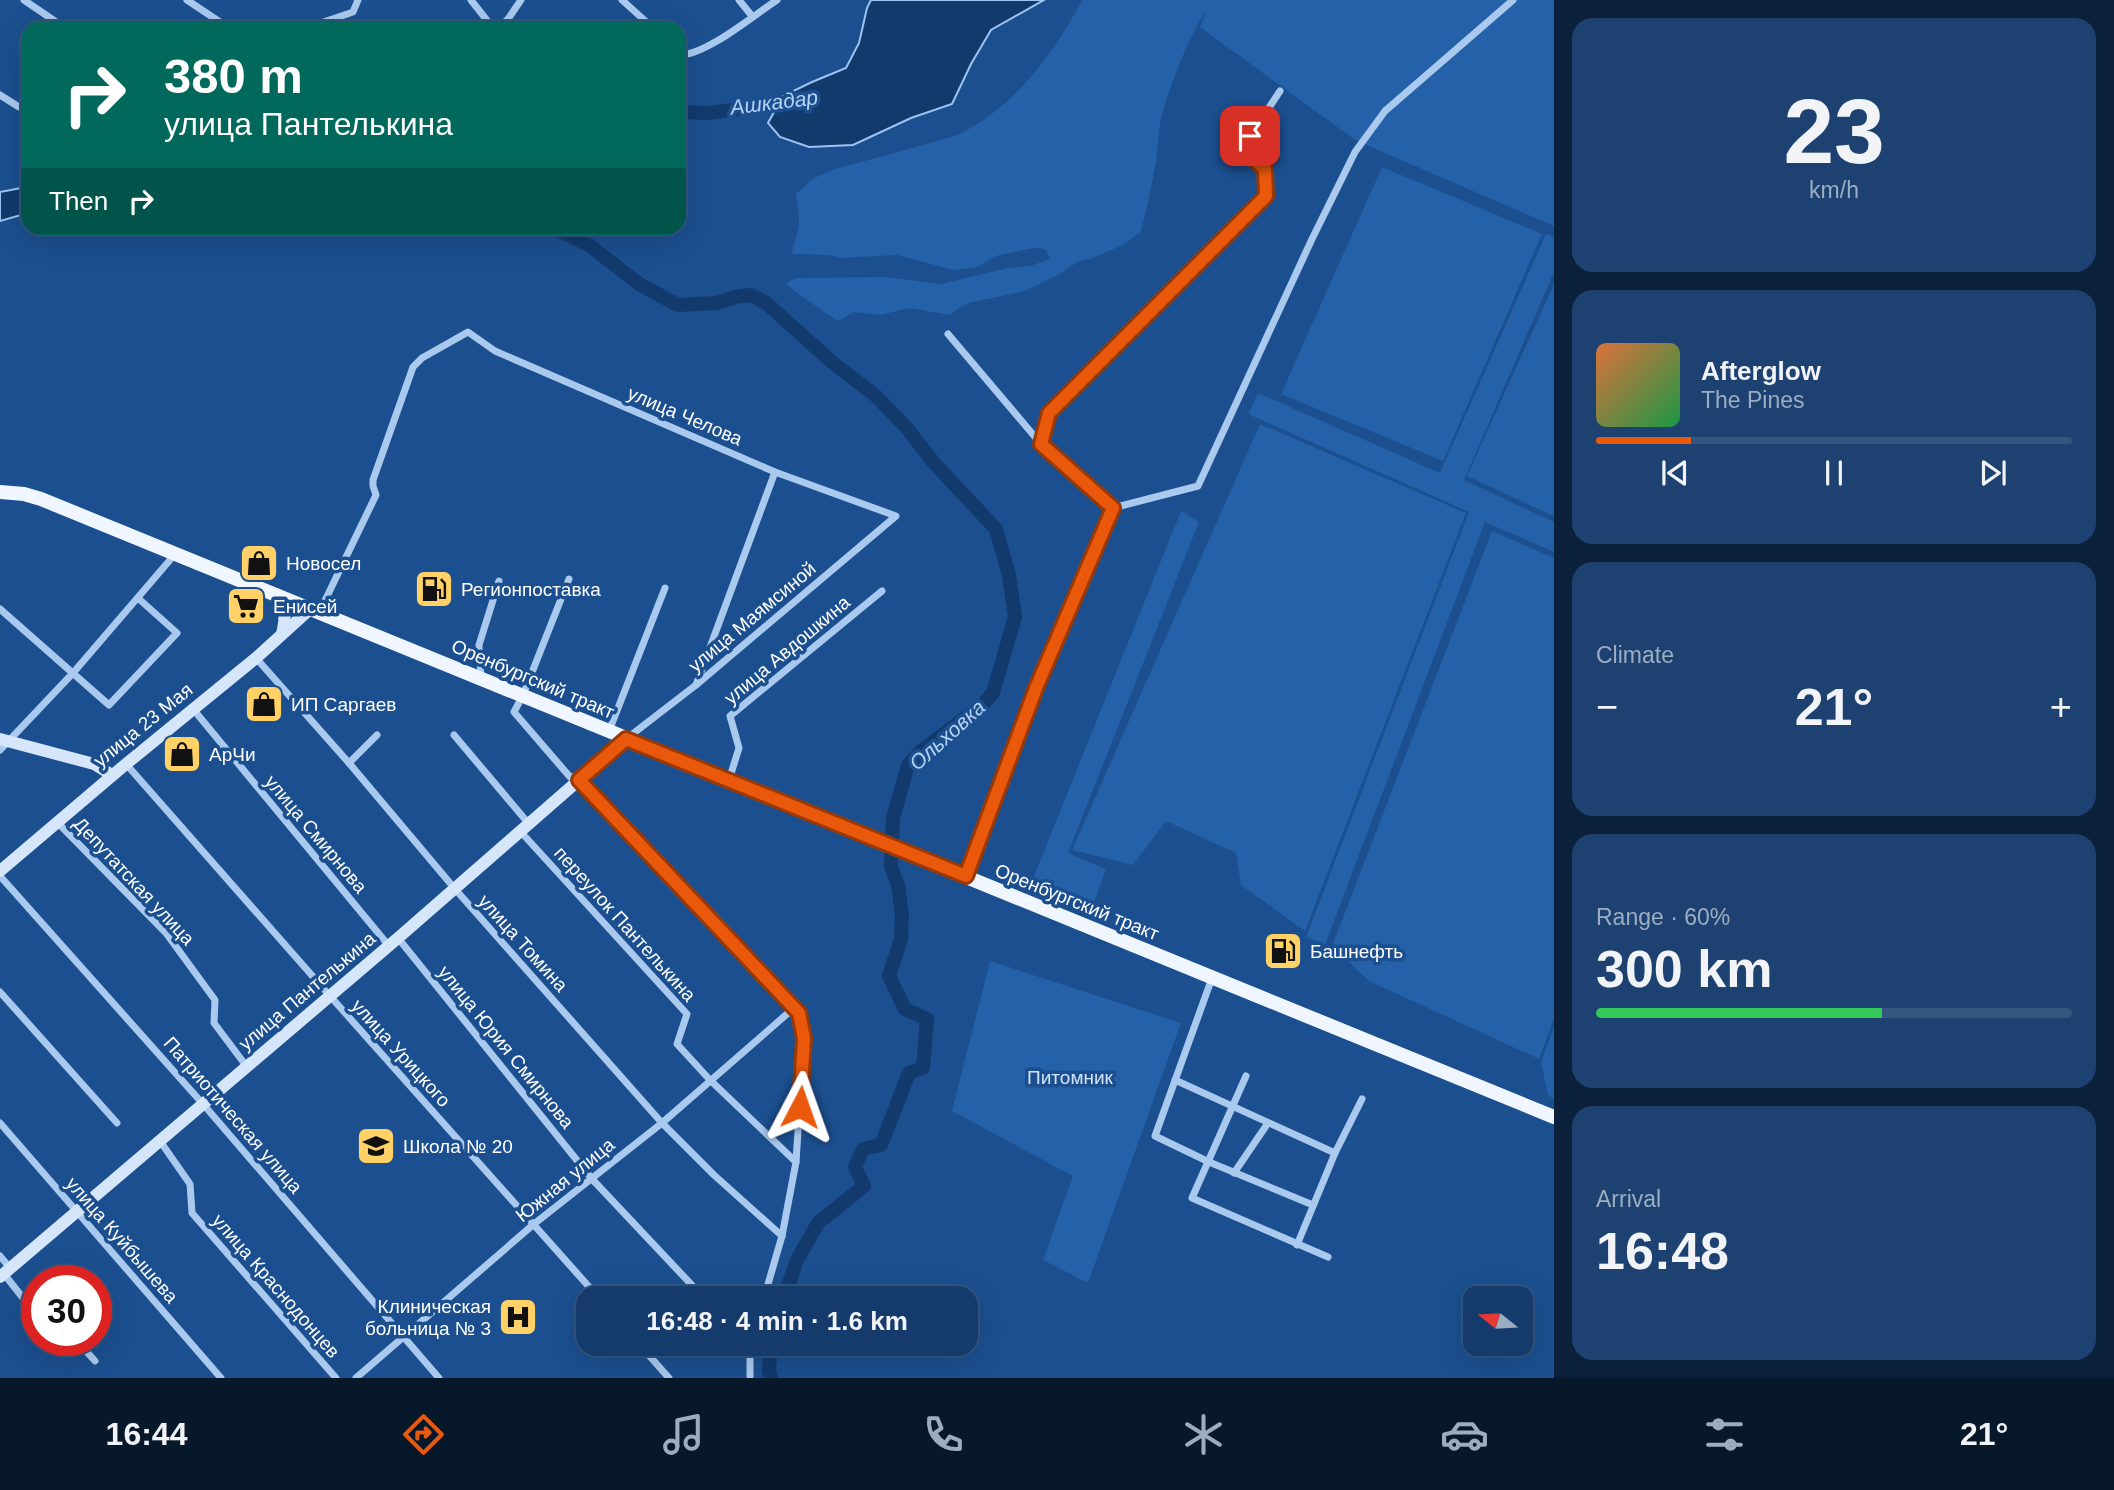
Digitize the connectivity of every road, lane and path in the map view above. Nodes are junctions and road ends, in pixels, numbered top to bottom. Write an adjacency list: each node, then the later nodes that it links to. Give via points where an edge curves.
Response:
1 (24, 0): 11 (street)
2 (187, 0): 12 (street)
3 (358, 0): 13 (street, via 353,12)
4 (471, 0): 14 (street)
5 (521, 0): 15 (street)
6 (622, 0): 16 (street)
7 (739, 0): 10 (street)
8 (777, 0): 10 (street)
9 (1513, 0): 25 (street, via 1385,111 1355,152 1198,486)
10 (752, 16): 17 (street, via 717,41)
11 (55, 21)
12 (218, 21)
13 (327, 21)
14 (488, 21)
15 (506, 21)
16 (645, 21)
17 (686, 55)
18 (1280, 91): 22 (street, via 1245,144 1265,169 1266,196 1049,413)
19 (1, 99): 20 (street)
20 (21, 107)
21 (948, 334): 22 (street)
22 (1041, 444): 25 (street)
23 (775, 472): 26 (street, улица Челова); 35 (street, улица Челова, via 495,351 468,332 413,367 373,480 376,495); 40 (street)
24 (2, 496): 27 (main road, Оренбургский тракт, via 41,499)
25 (1113, 508): 56 (street, via 1036,688)
26 (896, 516): 40 (street, улица Маямсиной)
27 (176, 553): 32 (main road, Оренбургский тракт); 33 (street)
28 (569, 579): 41 (street)
29 (499, 581): 39 (street, via 479,645)
30 (665, 588): 43 (street)
31 (882, 591): 52 (street, улица Авдошкина, via 730,716 739,747)
32 (275, 594): 35 (main road, Оренбургский тракт); 36 (main road, via 286,612)
33 (139, 599): 38 (street); 38 (street, via 177,633 109,705)
34 (0, 610): 38 (street)
35 (315, 611): 36 (main road, улица 23 Мая); 39 (main road, Оренбургский тракт)
36 (282, 634): 37 (main road, улица 23 Мая)
37 (256, 658): 42 (main road, улица 23 Мая); 49 (street, улица Томина)
38 (73, 673): 47 (street)
39 (481, 678): 41 (main road, Оренбургский тракт)
40 (696, 685): 46 (street, улица Маямсиной)
41 (523, 695): 43 (main road, Оренбургский тракт); 51 (street, via 514,712 570,777)
42 (193, 709): 48 (main road, улица 23 Мая); 58 (street, улица Смирнова)
43 (609, 732): 46 (main road, Оренбургский тракт)
44 (377, 735): 49 (street)
45 (454, 735): 54 (street, переулок Пантелькина)
46 (626, 739): 51 (main road, улица Пантелькина); 52 (main road, Оренбургский тракт)
47 (2, 744): 50 (main road, via 94,764)
48 (126, 764): 50 (main road, улица 23 Мая); 61 (street, улица Урицкого)
49 (349, 764): 57 (street, улица Томина)
50 (112, 775): 53 (main road, улица 23 Мая)
51 (581, 778): 54 (main road, улица Пантелькина); 62 (street)
52 (729, 780): 56 (main road, Оренбургский тракт)
53 (57, 822): 55 (main road, улица 23 Мая); 63 (street, Депутатская улица, via 166,933 215,1000 214,1023)
54 (524, 827): 57 (main road, улица Пантелькина); 65 (street, переулок Пантелькина, via 687,1014 677,1044)
55 (0, 874): 68 (street, Патриотическая улица)
56 (966, 876): 59 (main road, Оренбургский тракт)
57 (455, 889): 58 (main road, улица Пантелькина); 73 (street, улица Томина)
58 (394, 942): 61 (main road, улица Пантелькина); 80 (street, улица Юрия Смирнова)
59 (1212, 978): 66 (street); 70 (main road, Оренбургский тракт)
60 (0, 992): 72 (street)
61 (330, 996): 63 (main road, улица Пантелькина); 83 (street, улица Урицкого)
62 (794, 1007): 65 (street, Южная улица); 77 (street, via 804,1038)
63 (247, 1067): 68 (main road, улица Пантелькина)
64 (1246, 1076): 69 (street)
65 (710, 1080): 73 (street, Южная улица); 77 (street, переулок Пантелькина)
66 (1175, 1080): 69 (street); 78 (street, via 1155,1136)
67 (1362, 1099): 76 (street)
68 (203, 1104): 75 (main road, улица Пантелькина); 93 (street, Патриотическая улица)
69 (1233, 1107): 74 (street); 78 (street)
70 (1554, 1117)
71 (0, 1123): 82 (street, улица Куйбышева)
72 (117, 1123)
73 (662, 1123): 80 (street, Южная улица); 84 (street, улица Томина)
74 (1268, 1123): 76 (street); 79 (street)
75 (160, 1141): 82 (main road, улица Пантелькина); 99 (street, улица Краснодонцев, via 190,1184 192,1213)
76 (1335, 1153): 81 (street)
77 (796, 1162): 84 (street)
78 (1209, 1162): 79 (street); 85 (street, via 1192,1198)
79 (1234, 1172): 81 (street)
80 (592, 1179): 83 (street, Южная улица); 90 (street, улица Юрия Смирнова)
81 (1313, 1205): 85 (street)
82 (76, 1212): 88 (main road, улица Пантелькина); 98 (street, улица Куйбышева)
83 (534, 1224): 89 (street, улица Урицкого); 93 (street, Южная улица)
84 (782, 1236): 91 (street)
85 (1297, 1245): 87 (street)
86 (0, 1256): 88 (street)
87 (1328, 1257)
88 (5, 1273): 92 (street)
89 (588, 1286)
90 (693, 1286)
91 (767, 1286)
92 (21, 1295)
93 (404, 1337): 100 (street, Южная улица); 101 (street, Патриотическая улица)
94 (90, 1356): 97 (street)
95 (650, 1356): 102 (street)
96 (749, 1356): 103 (street)
97 (94, 1361)
98 (221, 1378)
99 (336, 1378)
100 (355, 1378)
101 (439, 1378)
102 (669, 1378)
103 (750, 1378)

